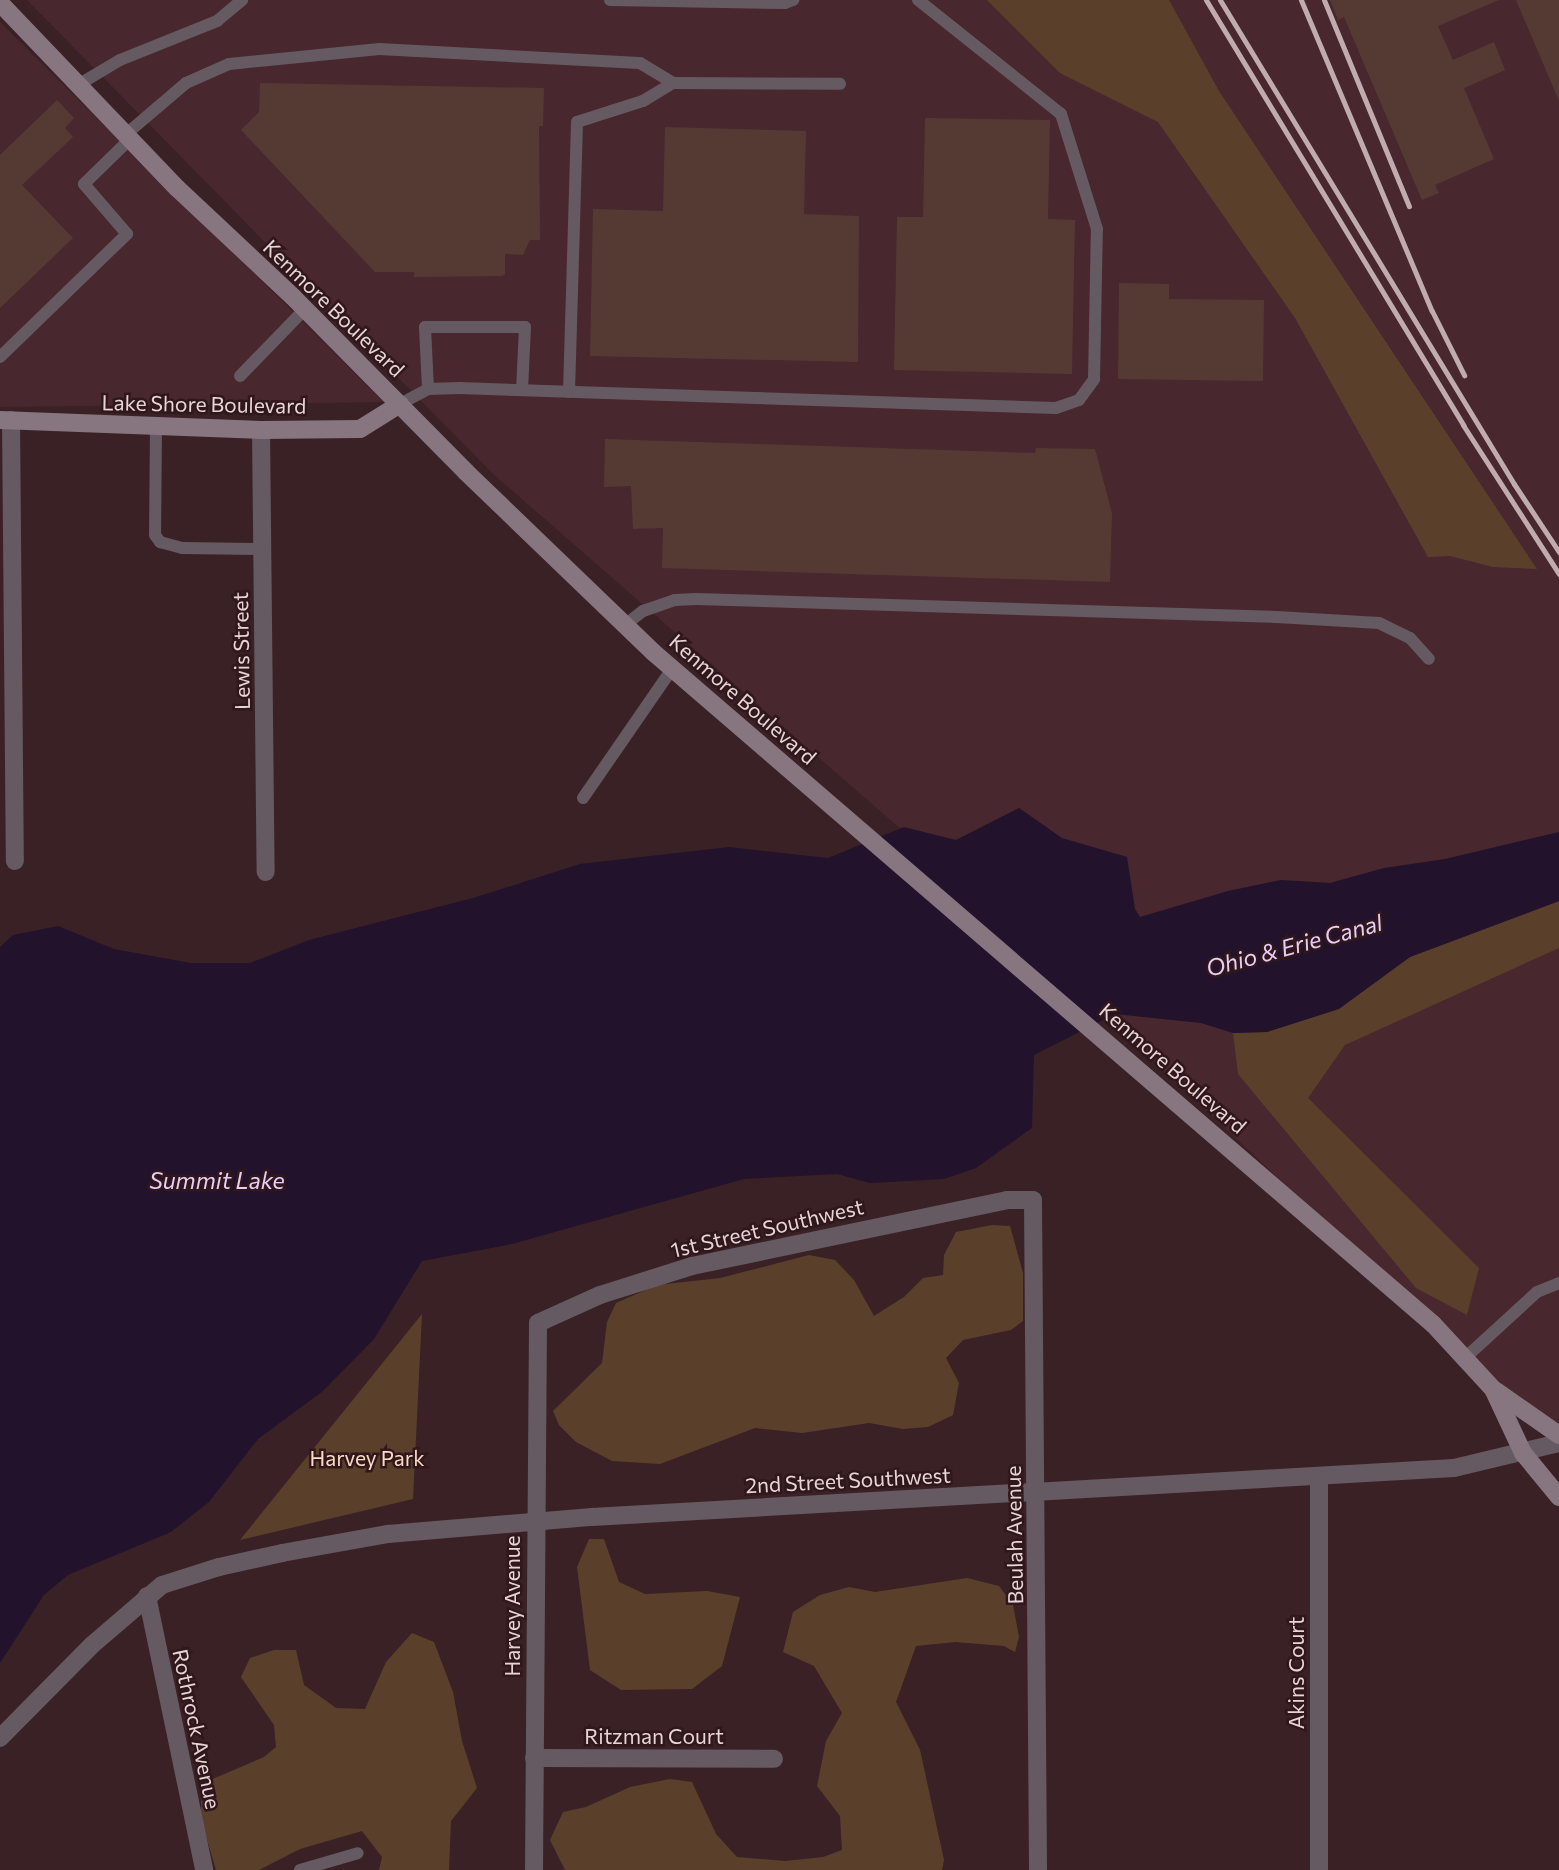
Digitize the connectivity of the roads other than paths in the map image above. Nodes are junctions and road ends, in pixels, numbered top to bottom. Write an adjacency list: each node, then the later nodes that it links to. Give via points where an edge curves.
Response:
1 (242, 0): 8 (lane, via 217,21 121,60)
2 (610, 0): 4 (lane)
3 (918, 0): 15 (lane, via 1061,114 1097,229 1094,379 1079,400 1056,408)
4 (788, 1)
5 (0, 4): 8 (main road, Kenmore Boulevard)
6 (673, 82): 7 (lane); 9 (lane, via 640,63 379,49 229,64 186,83); 15 (lane, via 643,101 577,122)
7 (840, 84)
8 (78, 85): 9 (main road, Kenmore Boulevard)
9 (128, 137): 10 (main road, Kenmore Boulevard); 11 (lane, via 83,184 127,234)
10 (305, 309): 12 (lane); 16 (main road, Kenmore Boulevard)
11 (0, 356)
12 (240, 376)
13 (428, 389): 14 (lane); 14 (lane, via 425,327 525,327); 16 (lane)
14 (522, 390): 15 (lane)
15 (569, 392)
16 (400, 404): 19 (main road, Lake Shore Boulevard, via 360,429); 21 (main road, Kenmore Boulevard)
17 (6, 420): 18 (main road, Lake Shore Boulevard); 25 (street)
18 (156, 426): 19 (main road, Lake Shore Boulevard); 20 (lane, via 155,535 160,542 182,548)
19 (261, 430): 20 (street, Lewis Street)
20 (262, 549): 26 (street, Lewis Street)
21 (625, 625): 22 (lane, via 643,611 675,600 696,599 1277,617 1379,623 1410,638); 23 (main road, Kenmore Boulevard)
22 (1429, 659)
23 (672, 669): 24 (lane); 30 (main road, Kenmore Boulevard, via 1381,1276)
24 (583, 798)
25 (15, 861)
26 (266, 872)
27 (1033, 1200): 29 (street, 1st Street Southwest, via 1007,1200 692,1266 600,1295 538,1323); 36 (street, Beulah Avenue)
28 (1559, 1283): 30 (lane, via 1537,1292)
29 (537, 1343): 38 (street, Harvey Avenue)
30 (1466, 1357): 31 (main road, Kenmore Boulevard)
31 (1493, 1389): 32 (main road, Kenmore Boulevard); 34 (main road, Kenmore Boulevard)
32 (1559, 1436)
33 (1559, 1444): 34 (street, 2nd Street Southwest)
34 (1523, 1453): 35 (street, 2nd Street Southwest, via 1454,1468); 37 (main road, Kenmore Boulevard)
35 (1319, 1476): 36 (street, 2nd Street Southwest); 48 (street, Akins Court)
36 (1036, 1493): 38 (street, 2nd Street Southwest); 47 (street, Beulah Avenue)
37 (1559, 1497)
38 (535, 1522): 39 (street, 2nd Street Southwest, via 388,1534 282,1553 162,1585); 41 (street, Harvey Avenue)
39 (147, 1596): 40 (street, 2nd Street Southwest); 44 (street, Rothrock Avenue)
40 (0, 1738)
41 (534, 1758): 42 (street, Ritzman Court); 46 (street, Harvey Avenue)
42 (774, 1759)
43 (358, 1853): 45 (lane)
44 (204, 1870)
45 (300, 1870)
46 (534, 1870)
47 (1038, 1870)
48 (1320, 1870)

